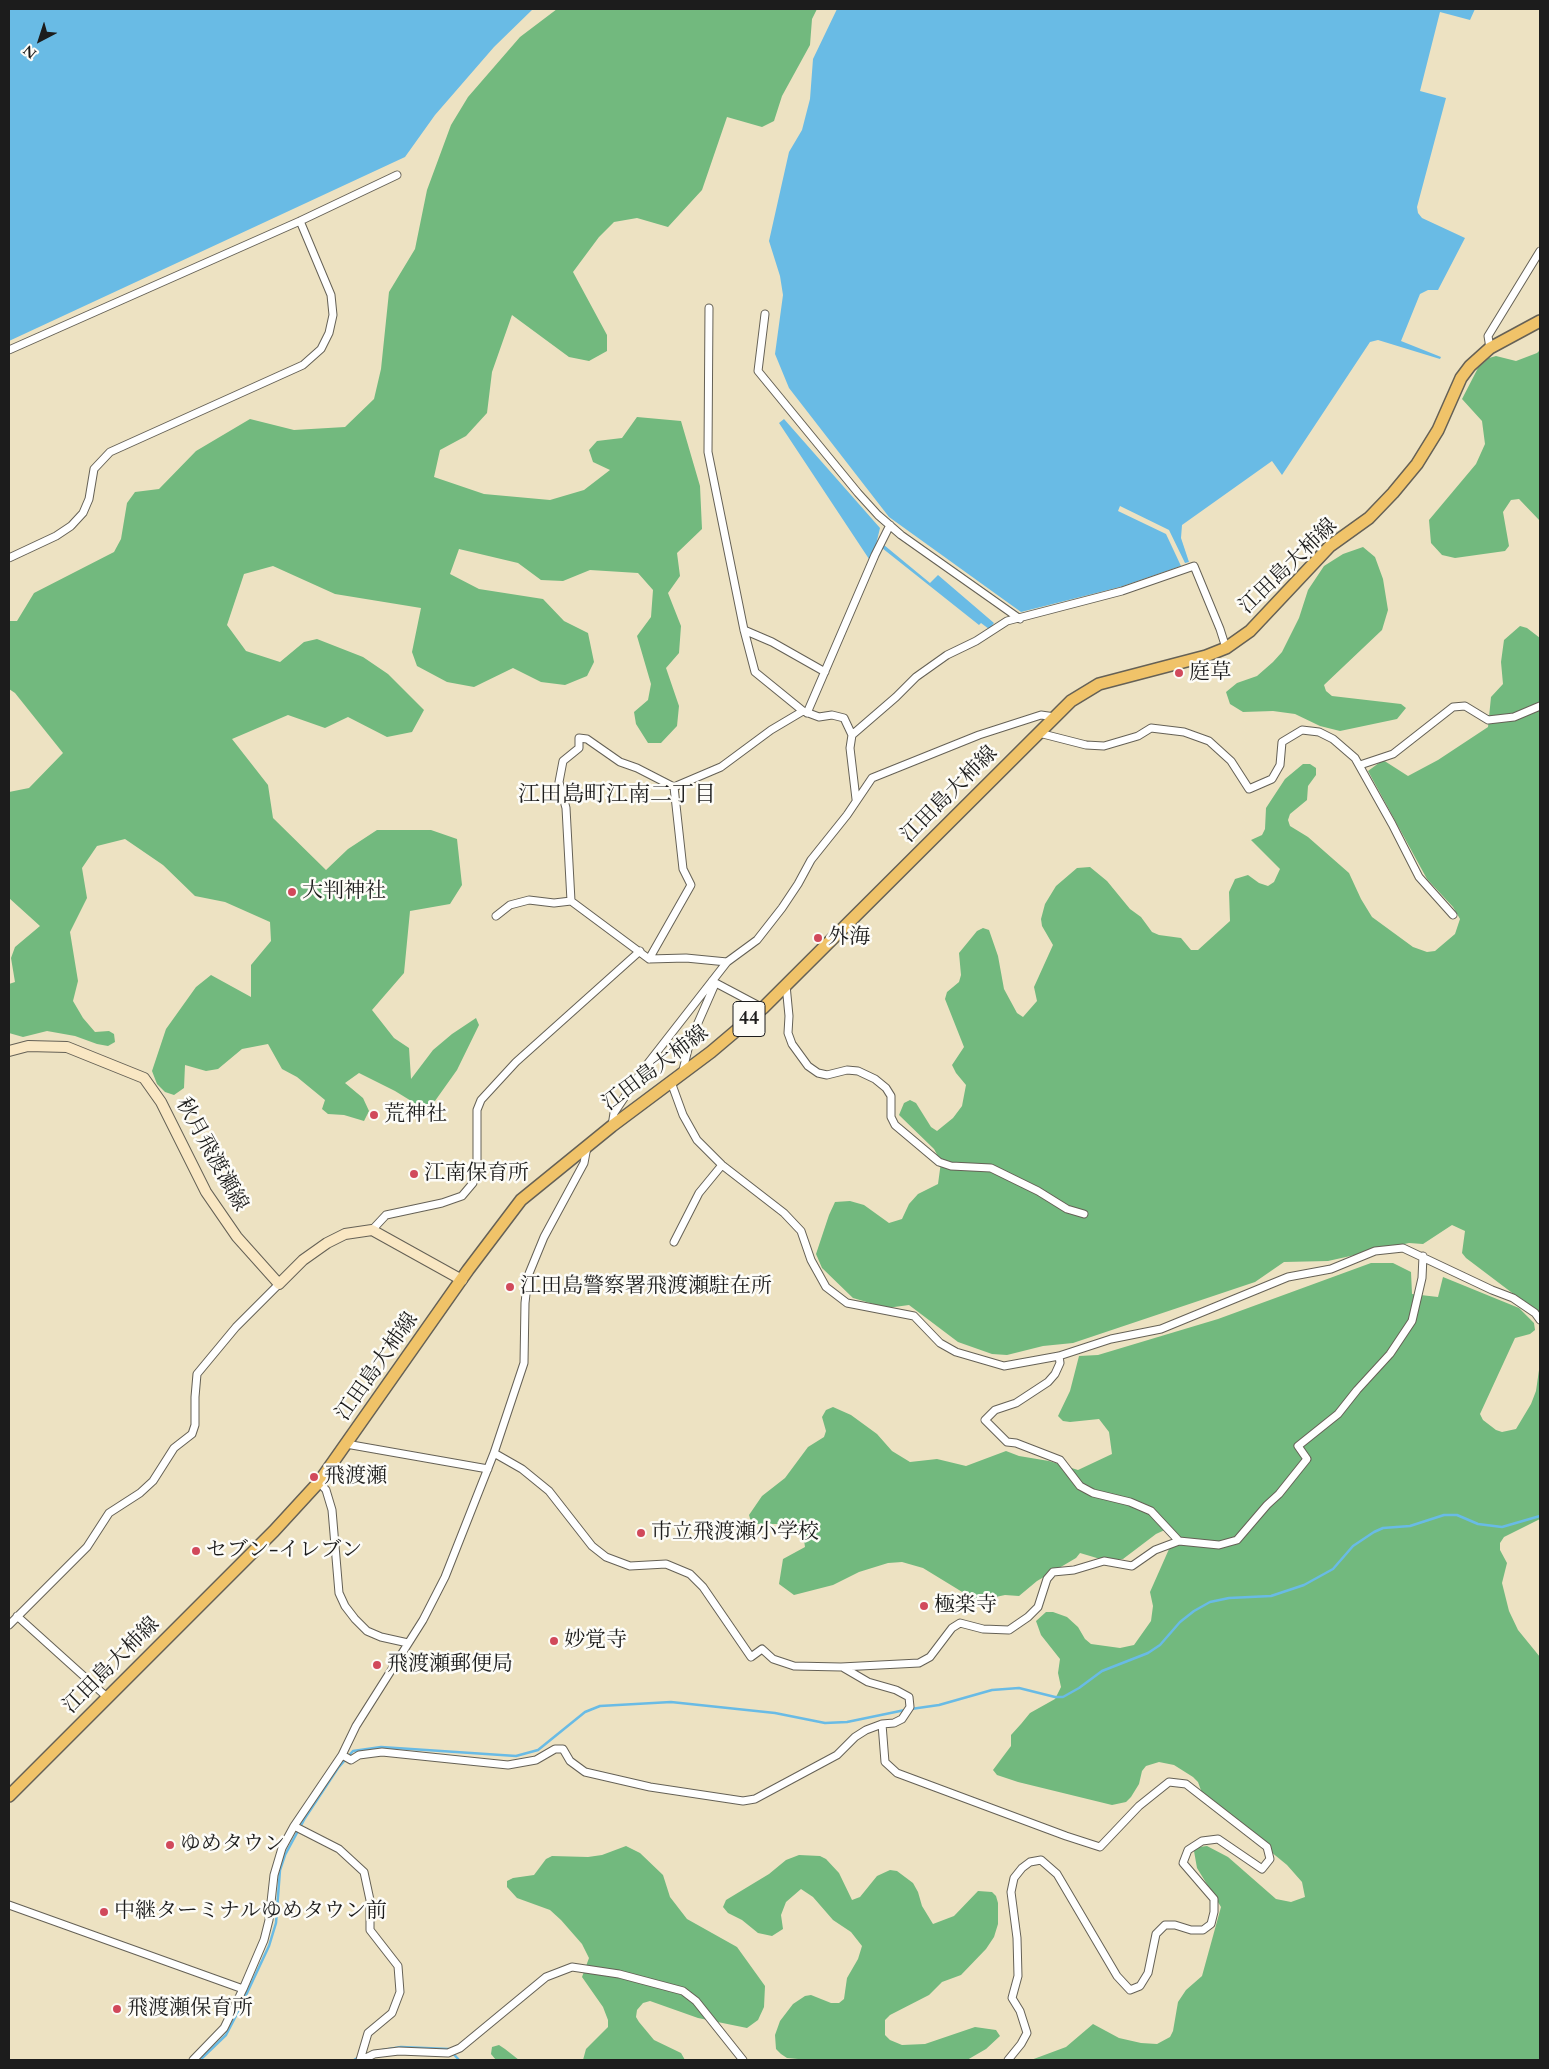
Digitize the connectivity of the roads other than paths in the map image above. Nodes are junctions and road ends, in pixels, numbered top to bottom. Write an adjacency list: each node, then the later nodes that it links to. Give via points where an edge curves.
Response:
1 (397, 175): 2 (street)
2 (300, 222): 8 (street); 10 (street, via 331,294 333,315 321,349 303,365 110,452 94,469 89,499 83,513 71,526)
3 (1540, 251): 7 (street, via 1488,336)
4 (709, 308): 12 (street, via 708,452)
5 (765, 314): 9 (street, via 758,371 858,493)
6 (1540, 321): 7 (main road, 江田島大柿線 / 44)
7 (1490, 348): 13 (main road, 江田島大柿線 / 44, via 1461,378 1438,430 1393,494 1369,518 1330,546 1250,631)
8 (9, 350)
9 (890, 525): 11 (street); 14 (street)
10 (9, 558)
11 (1020, 619): 13 (street, via 1122,591 1194,566); 19 (street, via 1007,621 946,655)
12 (744, 630): 14 (street); 16 (street, via 755,672)
13 (1226, 648): 17 (main road, 江田島大柿線 / 44, via 1099,684 1071,701)
14 (825, 672): 16 (street)
15 (1540, 706): 20 (street, via 1514,717 1488,720 1465,706 1453,707 1393,754)
16 (805, 712): 19 (street, via 819,717 844,718); 21 (street, via 771,730 721,767)
17 (1055, 717): 18 (main road, 江田島大柿線 / 44); 22 (street, via 1041,715 979,735 872,778)
18 (1039, 733): 20 (street, via 1086,745 1104,746 1138,736 1151,728 1184,732 1209,741 1232,761 1249,789 1272,779 1280,765 1282,742 1302,730 1319,732 1333,739); 30 (main road, 江田島大柿線 / 44)
19 (852, 736): 22 (street, via 850,748)
20 (1360, 766): 24 (street, via 1419,877)
21 (674, 787): 23 (street, via 620,762 587,739 580,738 579,748 563,761 558,782 566,808); 27 (street, via 683,869 691,885)
22 (856, 798): 28 (street, via 758,940)
23 (571, 901): 25 (street, via 529,900 510,906); 26 (street)
24 (1453, 915)
25 (496, 916)
26 (640, 951): 27 (street); 39 (street, via 516,1062 480,1100 475,1175 473,1183 462,1196 442,1204 386,1215)
27 (650, 959): 28 (street)
28 (727, 962): 29 (street)
29 (714, 982): 31 (street); 33 (street, via 690,1041); 35 (street, via 642,1071 614,1113)
30 (786, 985): 31 (main road, 江田島大柿線 / 44); 38 (street, via 788,1034 808,1066 827,1075 847,1070 875,1079 891,1096 894,1125 939,1162 951,1166 991,1168 1067,1209)
31 (763, 1008): 33 (main road, 江田島大柿線 / 44)
32 (9, 1051): 43 (main road, 秋月飛渡瀬線, via 28,1046 68,1047 144,1078 160,1102 206,1192 237,1237)
33 (682, 1074): 34 (main road, 江田島大柿線 / 44)
34 (672, 1082): 35 (main road, 江田島大柿線 / 44); 37 (street, via 683,1115 697,1140)
35 (612, 1126): 36 (main road, 江田島大柿線 / 44)
36 (587, 1147): 42 (main road, 江田島大柿線 / 44, via 521,1200); 47 (street, via 584,1163 544,1237 528,1276 524,1364)
37 (722, 1165): 40 (street, via 699,1193); 45 (street, via 784,1213 801,1231 811,1260 826,1287 848,1303 914,1316 940,1344 1004,1366)
38 (1084, 1214)
39 (372, 1230): 42 (main road); 43 (main road, via 345,1234 326,1242)
40 (674, 1242)
41 (1423, 1256): 44 (street, via 1514,1298 1535,1312); 45 (street, via 1403,1248 1375,1251 1331,1268 1288,1277 1161,1329 1111,1339); 50 (street, via 1422,1278 1412,1321 1390,1354 1338,1414 1298,1446 1307,1459 1279,1494 1237,1540 1219,1545)
42 (462, 1280): 46 (main road, 江田島大柿線 / 44)
43 (279, 1284): 51 (street, via 236,1327 197,1374 196,1425 192,1434 174,1448 153,1481 109,1513 87,1547)
44 (1540, 1320)
45 (1059, 1356): 50 (street, via 1060,1363 1048,1382 1016,1403 994,1410 985,1420 1007,1442 1060,1460 1080,1486 1151,1512)
46 (346, 1444): 48 (street); 49 (main road, 江田島大柿線 / 44)
47 (494, 1453): 48 (street); 54 (street, via 522,1469 549,1491 592,1546 606,1557 630,1566 666,1564 690,1574 703,1587 751,1657 762,1649 773,1659 794,1666)
48 (488, 1468): 53 (street, via 433,1602)
49 (319, 1482): 53 (street, via 326,1490 332,1510 339,1593 345,1606 367,1631); 55 (main road, 江田島大柿線 / 44)
50 (1179, 1541): 54 (street, via 1155,1550 1132,1566 1104,1561 1074,1570 1052,1572 1046,1579 1038,1607 1009,1630 983,1629 960,1623 952,1628 930,1657 919,1663)
51 (17, 1616): 52 (street); 55 (street)
52 (9, 1625)
53 (408, 1643): 57 (street, via 356,1726)
54 (841, 1667): 56 (street, via 909,1698 910,1707 902,1719)
55 (108, 1698): 58 (main road, 江田島大柿線 / 44)
56 (882, 1724): 57 (street, via 855,1737 837,1755 755,1799 743,1802 650,1787 584,1772 570,1761 563,1749 555,1749 536,1760 508,1765 382,1752); 65 (street, via 885,1762 897,1773 1074,1839 1100,1847 1139,1806 1170,1782 1186,1784 1267,1846 1270,1858 1262,1869 1218,1839 1202,1841 1188,1850 1183,1863 1214,1899 1211,1924 1203,1930 1165,1925 1156,1934 1148,1973 1140,1986 1130,1990 1117,1976 1057,1874 1041,1860 1022,1868 1014,1878 1011,1892 1018,1957 1018,1976 1012,1998 1027,2033)
57 (345, 1757): 59 (street)
58 (9, 1796)
59 (294, 1826): 61 (street, via 276,1864 264,1940); 63 (street, via 339,1849 364,1872 370,1900 370,1930 398,1966 400,1992 392,2013 368,2033)
60 (9, 1905): 61 (street)
61 (243, 1989): 62 (street, via 224,2028)
62 (194, 2060)
63 (361, 2060): 64 (street, via 374,2054 399,2051 448,2053 460,2048 546,1977 572,1967 619,1974 683,1992 696,2001)
64 (743, 2060)
65 (1008, 2060)

